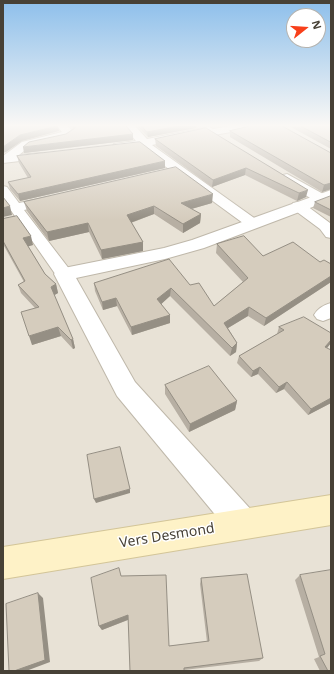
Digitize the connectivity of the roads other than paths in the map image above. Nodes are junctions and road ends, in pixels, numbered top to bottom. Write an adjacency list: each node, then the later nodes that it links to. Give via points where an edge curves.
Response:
1 (24, 157): 3 (street)
2 (160, 157): 4 (street)
3 (4, 160)
4 (178, 170): 6 (street); 12 (street)
5 (277, 172): 8 (street)
6 (163, 173)
7 (3, 190): 11 (street)
8 (326, 197): 10 (street)
9 (60, 198): 11 (street)
10 (298, 206): 12 (street); 13 (street, via 325,226)
11 (16, 215): 14 (street)
12 (252, 223): 14 (street, via 198,244 165,253)
13 (331, 234)
14 (64, 274): 16 (street, via 126,389)
15 (331, 510): 16 (main road, Vers Desmond)
16 (243, 524): 17 (main road, Vers Desmond)
17 (3, 563)

